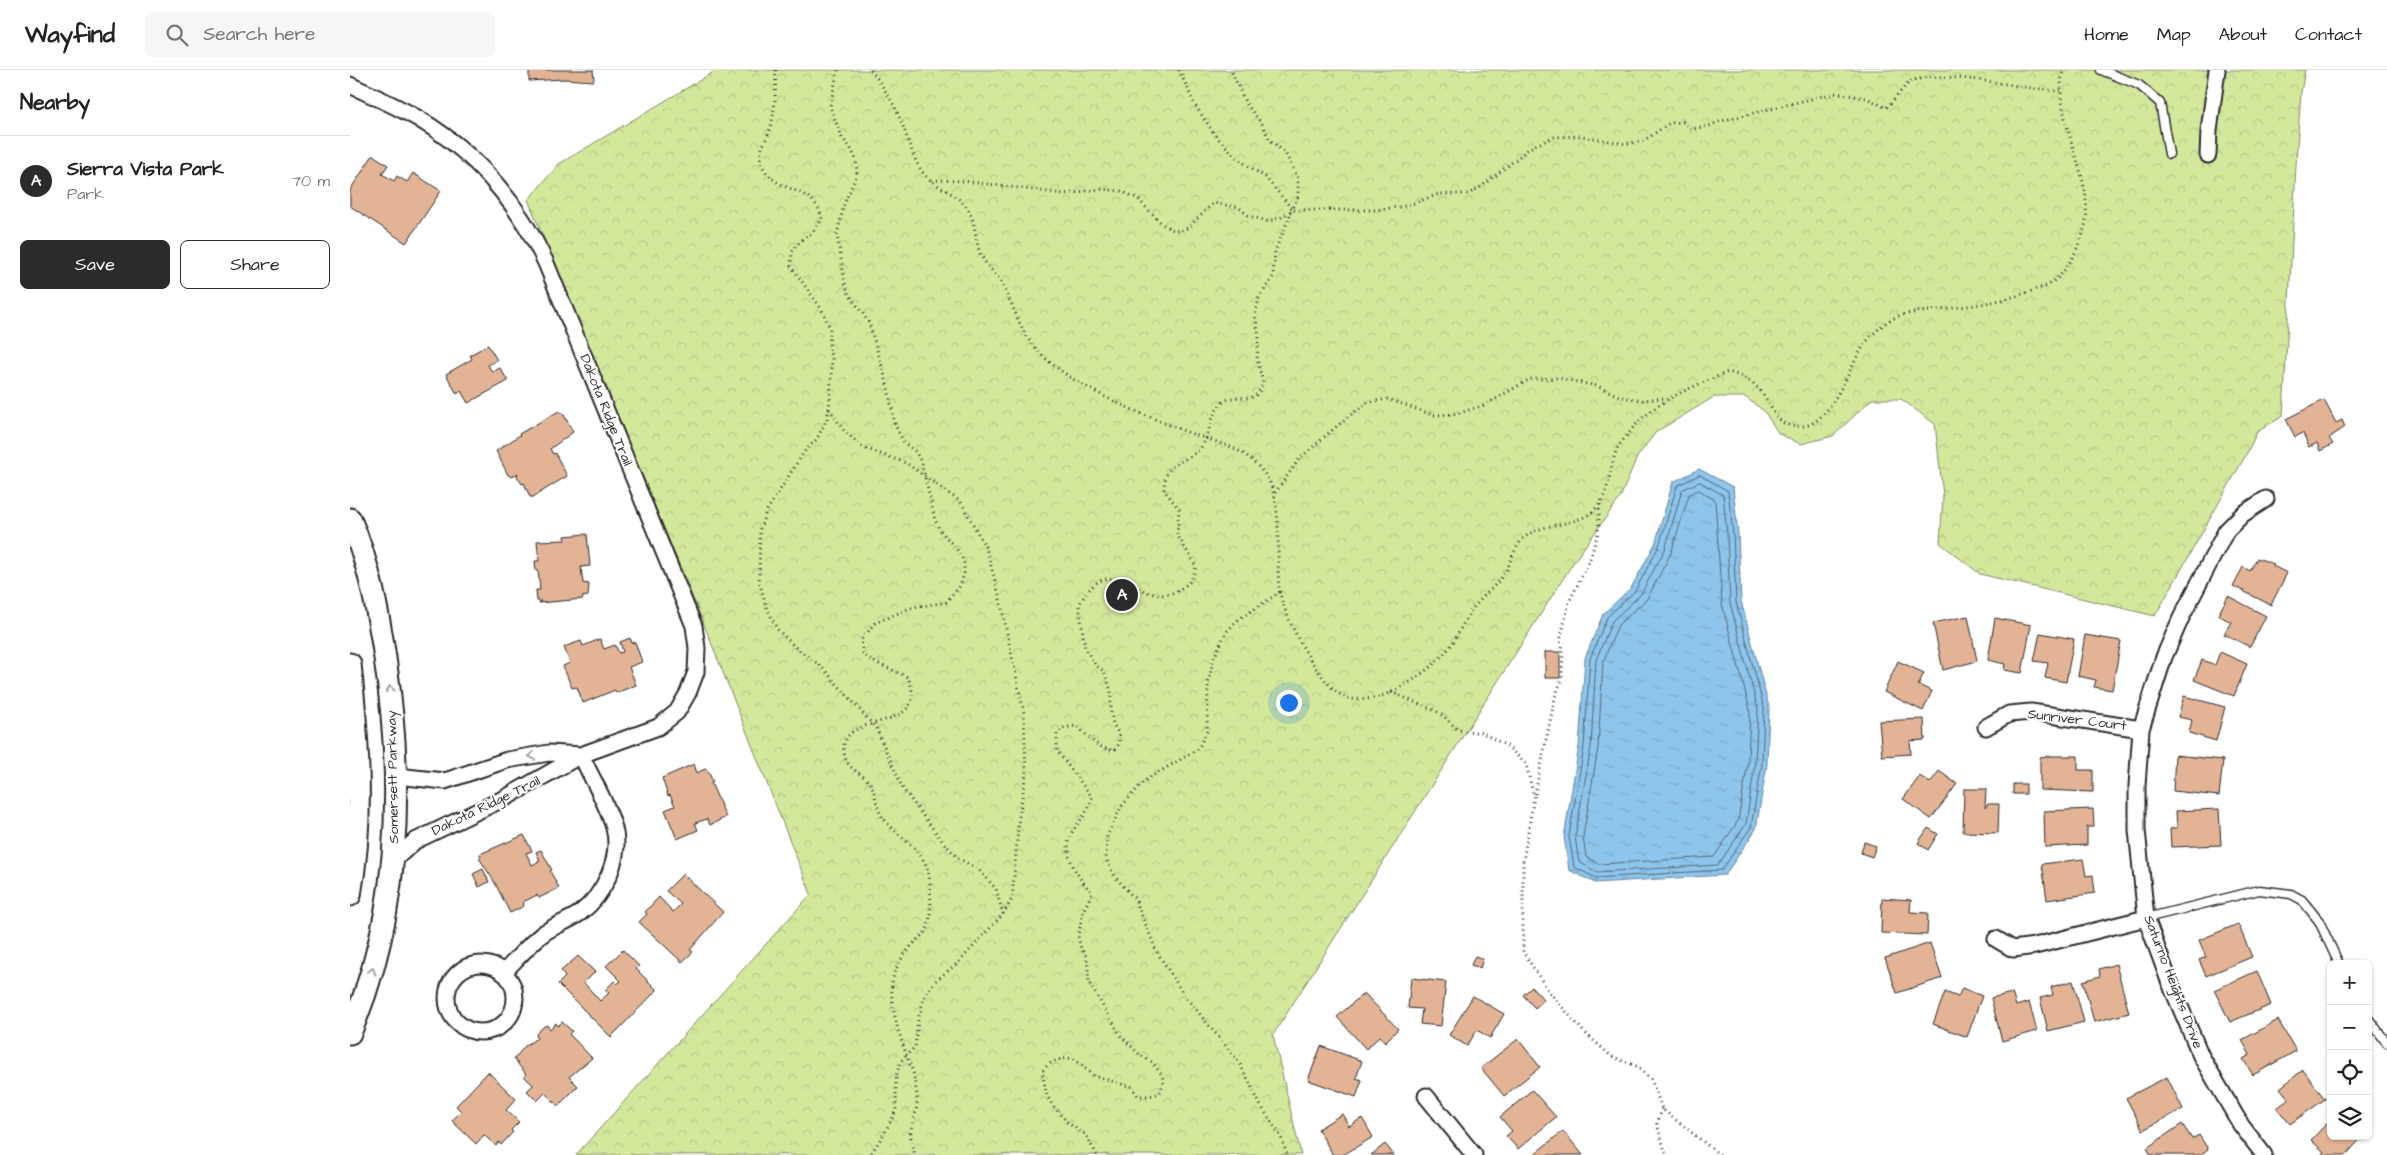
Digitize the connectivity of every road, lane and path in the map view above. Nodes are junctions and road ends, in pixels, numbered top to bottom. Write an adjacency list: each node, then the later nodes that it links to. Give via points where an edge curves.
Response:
1 (776, 70): 16 (path, via 773,120 760,152 762,165 772,179 811,198 820,208 822,220 792,252 792,266 822,310 830,328 832,382)
2 (838, 70): 18 (path, via 830,106 842,138 856,159 857,174 840,218 837,235 839,258 849,294 869,323 887,383 895,425 904,443 916,452)
3 (871, 70): 13 (path, via 893,104 912,153)
4 (1179, 70): 14 (path, via 1195,105 1215,135 1238,159 1265,177)
5 (1231, 70): 14 (path, via 1245,102 1270,140 1285,153 1298,178 1298,196)
6 (2063, 70): 10 (path)
7 (2101, 70): 11 (lane, via 2139,85 2160,103)
8 (2217, 70): 12 (street)
9 (350, 85): 29 (street, Dakota Ridge Trail, via 418,119 449,139 489,175 521,216 546,263 694,626 696,672 688,694 676,712 658,727)
10 (2060, 91): 14 (path, via 1970,75 1930,75 1912,81 1886,108 1867,98 1835,93 1721,120 1709,126 1692,129 1684,122 1670,123 1642,140 1626,144 1582,136 1553,137 1530,148 1468,194 1439,194 1406,206 1375,210); 15 (path, via 2086,195 2087,216 2067,268 2051,284 2013,298 1907,313 1889,320 1866,341 1842,388 1812,424 1804,426 1782,422 1762,392 1750,381 1728,372)
11 (2169, 154)
12 (2208, 155)
13 (930, 180): 14 (path, via 964,181 1064,194 1100,189 1121,191 1138,198 1162,224 1175,231 1188,228 1213,204 1238,207 1249,216 1267,221); 17 (path, via 956,197 970,213 981,256 1010,299 1024,334 1049,361 1083,385)
14 (1293, 210): 17 (path, via 1275,251 1272,277 1259,298 1254,315 1263,376 1261,389 1250,399 1225,401)
15 (1668, 398): 19 (path, via 1643,400 1621,397 1597,386 1559,378 1530,379 1485,406 1456,414 1432,416 1388,399 1370,402 1350,414 1300,458); 21 (path, via 1645,414 1618,447)
16 (829, 409): 18 (path, via 845,432 864,448 906,463); 26 (path, via 817,439 804,452 766,512 760,528 759,580 777,629 822,667)
17 (1206, 439): 19 (path, via 1224,442 1238,449 1263,472); 47 (path, via 1196,452 1173,465 1164,479 1164,490 1179,509 1177,535 1196,566 1194,577 1178,590 1160,596 1119,578 1102,580 1087,592 1078,605 1085,648 1096,666 1104,671 1111,691 1111,713 1119,744 1115,750 1097,746 1076,726 1062,728 1058,734 1058,751 1092,798 1068,844 1071,862 1092,893 1083,912 1078,936 1086,956 1090,983 1121,1036 1152,1062 1164,1081 1160,1093 1138,1096 1132,1087 1094,1076 1074,1058 1048,1064 1042,1072 1047,1096 1060,1116 1086,1135)
18 (925, 476): 26 (path, via 935,520 964,562 964,573 961,585 946,602 910,608 884,618 866,631 861,640 863,654 908,677 912,688 912,703 905,711 896,717); 34 (path, via 961,502 986,548 1000,595 1024,713 1026,773 1012,899)
19 (1274, 493): 23 (path)
20 (2266, 499): 28 (street, Saturno Heights Drive, via 2243,514 2226,531 2181,618)
21 (1600, 504): 25 (path, via 1583,518 1544,528 1521,540 1504,575 1472,608 1444,654 1412,681); 31 (path, via 1598,533 1589,562 1569,602 1560,641 1564,649 1562,679 1555,697)
22 (350, 519): 30 (main road, Somersett Parkway, one-way to 22, via 394,726 379,616 368,570)
23 (1280, 592): 25 (path, via 1306,651 1337,692 1349,698 1380,697); 48 (path, via 1239,619 1226,632 1213,660 1208,686 1207,731 1198,749 1144,781 1121,807 1107,836 1106,859 1115,877 1135,899 1157,952 1184,995 1238,1062 1282,1138)
24 (350, 664): 33 (main road, via 356,717 358,796)
25 (1391, 692): 31 (path, via 1440,713 1458,730 1483,733 1507,746 1526,764)
26 (872, 723): 34 (path, via 904,789 942,842 958,858 979,870 996,889); 42 (path, via 854,731 846,740 847,764 872,785 878,811 920,854 927,864 930,878 932,908 926,932 902,960 893,980 894,1008)
27 (1986, 727): 28 (street, Sunriver Court, via 2009,714 2031,712)
28 (2141, 729): 35 (street, Saturno Heights Drive, via 2137,830)
29 (581, 756): 30 (street, Dakota Ridge Trail, one-way to 30, via 550,753 507,760 445,780); 32 (street, Dakota Ridge Trail, via 513,794 415,841); 38 (street, via 614,830 615,851 610,871 603,887 581,912 545,932)
30 (396, 776): 32 (main road, Somersett Parkway)
31 (1534, 796): 44 (path, via 1523,861 1523,952 1550,993 1583,1031 1611,1056 1636,1066 1650,1079)
32 (394, 860): 40 (main road, Somersett Parkway, one-way to 32, via 362,1006 384,930)
33 (350, 895)
34 (1003, 914): 42 (path, via 959,962 934,982 925,995 915,1047)
35 (2146, 918): 36 (street, via 2035,946 2013,949); 37 (lane, via 2259,890 2291,894 2302,900 2320,920); 52 (street, Saturno Heights Drive, via 2201,1056 2241,1125)
36 (1996, 939)
37 (2337, 960)
38 (503, 973): 38 (street, via 493,967 470,966 452,981 447,992 447,1004 458,1024 467,1030 488,1031 506,1021 513,1007 514,991)
39 (2372, 1023): 41 (lane)
40 (350, 1033)
41 (2387, 1043)
42 (906, 1056): 45 (path, via 896,1076 896,1110); 46 (path, via 914,1078 917,1103 909,1132)
43 (1426, 1096): 49 (street)
44 (1662, 1109): 50 (path, via 1657,1124); 51 (path)
45 (870, 1155)
46 (915, 1155)
47 (1097, 1155)
48 (1286, 1155)
49 (1474, 1155)
50 (1666, 1155)
51 (1720, 1155)
52 (2264, 1155)

